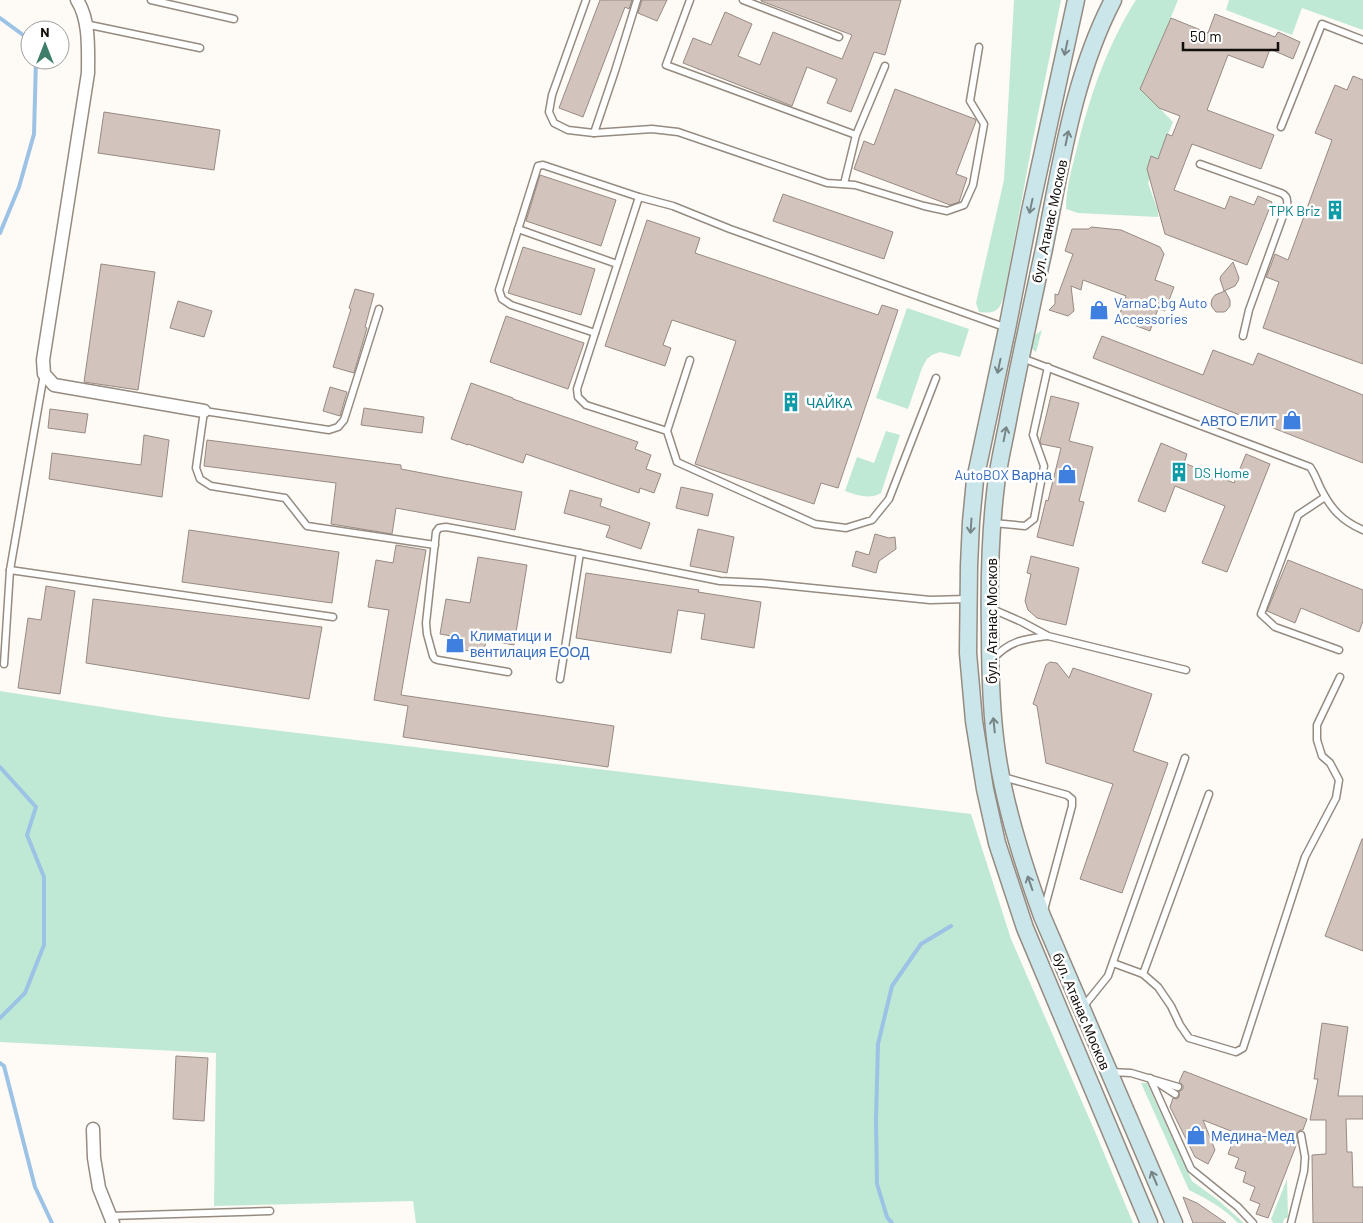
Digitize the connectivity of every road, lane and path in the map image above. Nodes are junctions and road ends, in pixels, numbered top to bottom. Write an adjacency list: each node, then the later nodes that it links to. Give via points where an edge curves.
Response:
1 (77, 0): 10 (street)
2 (151, 0): 9 (lane)
3 (586, 0): 17 (lane, via 549,112 554,123 568,130)
4 (636, 0): 17 (lane)
5 (690, 0): 18 (lane, via 666,65)
6 (742, 0): 11 (lane)
7 (1076, 0): 25 (main road, бул. Атанас Москов, one-way to 25)
8 (1113, 0): 28 (main road, бул. Атанас Москов, one-way to 8, via 1071,116 1086,62)
9 (234, 18)
10 (85, 24): 14 (lane); 32 (street, via 88,73 43,360)
11 (839, 36)
12 (1363, 40): 16 (lane, via 1322,24)
13 (979, 47): 20 (lane, via 970,101 984,124 973,185 964,205 939,209)
14 (200, 48)
15 (885, 66): 18 (lane)
16 (1281, 128)
17 (594, 133): 20 (lane, via 652,129 678,132 827,183)
18 (856, 136): 20 (lane)
19 (1200, 164): 27 (lane, via 1281,193 1287,199)
20 (844, 184)
21 (639, 197): 22 (lane, via 538,166); 23 (lane); 25 (lane, via 673,206)
22 (518, 229): 23 (lane); 26 (lane, via 499,290 502,299 511,305)
23 (617, 264): 26 (lane)
24 (379, 309): 34 (lane, via 344,420 338,427 329,430)
25 (1007, 328): 28 (main road, via 1008,344 1012,348 1018,347); 42 (main road, бул. Атанас Москов, one-way to 42, via 975,480)
26 (595, 333): 35 (lane, via 578,397 586,405)
27 (1243, 336)
28 (1025, 339): 29 (main road, бул. Атанас Москов)
29 (1020, 357): 31 (lane); 37 (main road, бул. Атанас Москов, one-way to 29, via 996,482)
30 (690, 360): 35 (lane)
31 (1048, 367): 36 (lane, via 1310,467); 37 (lane, via 1033,435 1044,466 1034,519 1025,526)
32 (44, 374): 34 (street, via 54,385); 41 (lane)
33 (936, 378): 35 (lane, via 889,499 872,520 846,528 815,524 677,462)
34 (204, 411): 39 (lane, via 196,468 200,479 211,486 285,498 307,526)
35 (667, 431)
36 (1325, 498): 38 (lane, via 1343,520); 46 (lane, via 1298,515 1261,614 1275,627)
37 (992, 523): 43 (main road, бул. Атанас Москов)
38 (1363, 530)
39 (435, 545): 40 (lane, via 436,532 446,527); 50 (lane, via 426,623 435,659)
40 (580, 553): 42 (lane, via 720,581 930,600); 52 (lane)
41 (10, 570): 44 (lane); 48 (lane)
42 (968, 598): 70 (main road, бул. Атанас Москов, via 968,653 974,721 997,843 1025,928)
43 (989, 608): 45 (lane); 47 (main road, бул. Атанас Москов)
44 (333, 617)
45 (1048, 636): 47 (lane, via 1012,644); 49 (lane)
46 (1339, 650)
47 (990, 662): 54 (main road, бул. Атанас Москов, one-way to 47, via 997,753)
48 (4, 664)
49 (1186, 670)
50 (508, 672)
51 (1340, 676): 58 (lane, via 1317,725 1322,756 1339,780 1336,798 1305,857 1243,1048 1236,1052 1189,1038 1172,1006 1158,987)
52 (560, 679)
53 (1185, 758): 57 (lane)
54 (1002, 776): 56 (main road, бул. Атанас Москов, one-way to 54, via 1029,882); 56 (lane, via 1067,795 1072,800)
55 (1209, 794): 58 (lane)
56 (1042, 916): 59 (main road, бул. Атанас Москов)
57 (1113, 963): 58 (lane); 59 (lane, via 1108,976)
58 (1142, 974)
59 (1082, 1009): 60 (main road, бул. Атанас Москов)
60 (1109, 1072): 61 (lane); 71 (main road, бул. Атанас Москов, one-way to 60)
61 (1150, 1078): 62 (lane); 63 (lane); 72 (lane, via 1191,1169 1238,1207)
62 (1178, 1087)
63 (1175, 1094)
64 (93, 1129): 69 (street, via 99,1188)
65 (1301, 1135): 67 (lane, via 1305,1157)
66 (1297, 1144): 67 (lane, via 1301,1157)
67 (1300, 1188): 73 (lane)
68 (270, 1211): 69 (lane)
69 (112, 1219)
70 (1150, 1223)
71 (1174, 1223)
72 (1252, 1223)
73 (1291, 1223)

